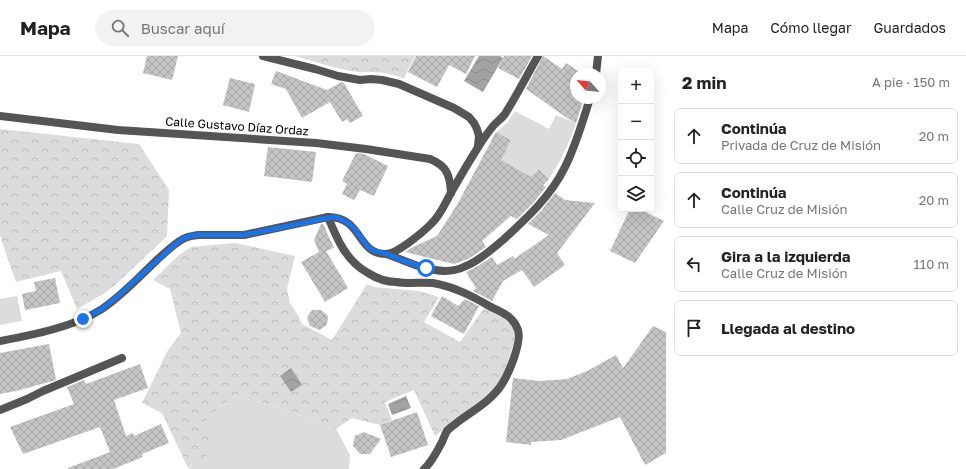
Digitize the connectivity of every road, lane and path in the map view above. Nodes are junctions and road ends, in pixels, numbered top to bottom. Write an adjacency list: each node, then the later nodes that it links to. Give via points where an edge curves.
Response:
1 (263, 56): 7 (street, via 338,76 391,82 454,108 474,123 479,136)
2 (538, 56): 7 (street, via 504,115)
3 (598, 56): 4 (street)
4 (597, 68)
5 (588, 104): 10 (street, via 566,166 556,184 539,205 492,249 467,266 446,271 426,268)
6 (0, 116): 8 (street, Calle Gustavo Díaz Ordaz, via 118,130 316,143 430,159 443,167 448,174)
7 (476, 150): 8 (street)
8 (451, 193): 10 (street, via 432,224 394,253)
9 (328, 218): 10 (street, via 336,217 343,220 354,228 368,247); 11 (street, via 244,235 198,235 184,238 102,309 70,324); 14 (street, via 344,251 366,272 396,282 420,282 450,287 508,315 516,324 518,343 502,385 494,395 447,431 438,450)
10 (387, 254)
11 (0, 342)
12 (122, 358): 13 (street)
13 (0, 410)
14 (424, 469)

